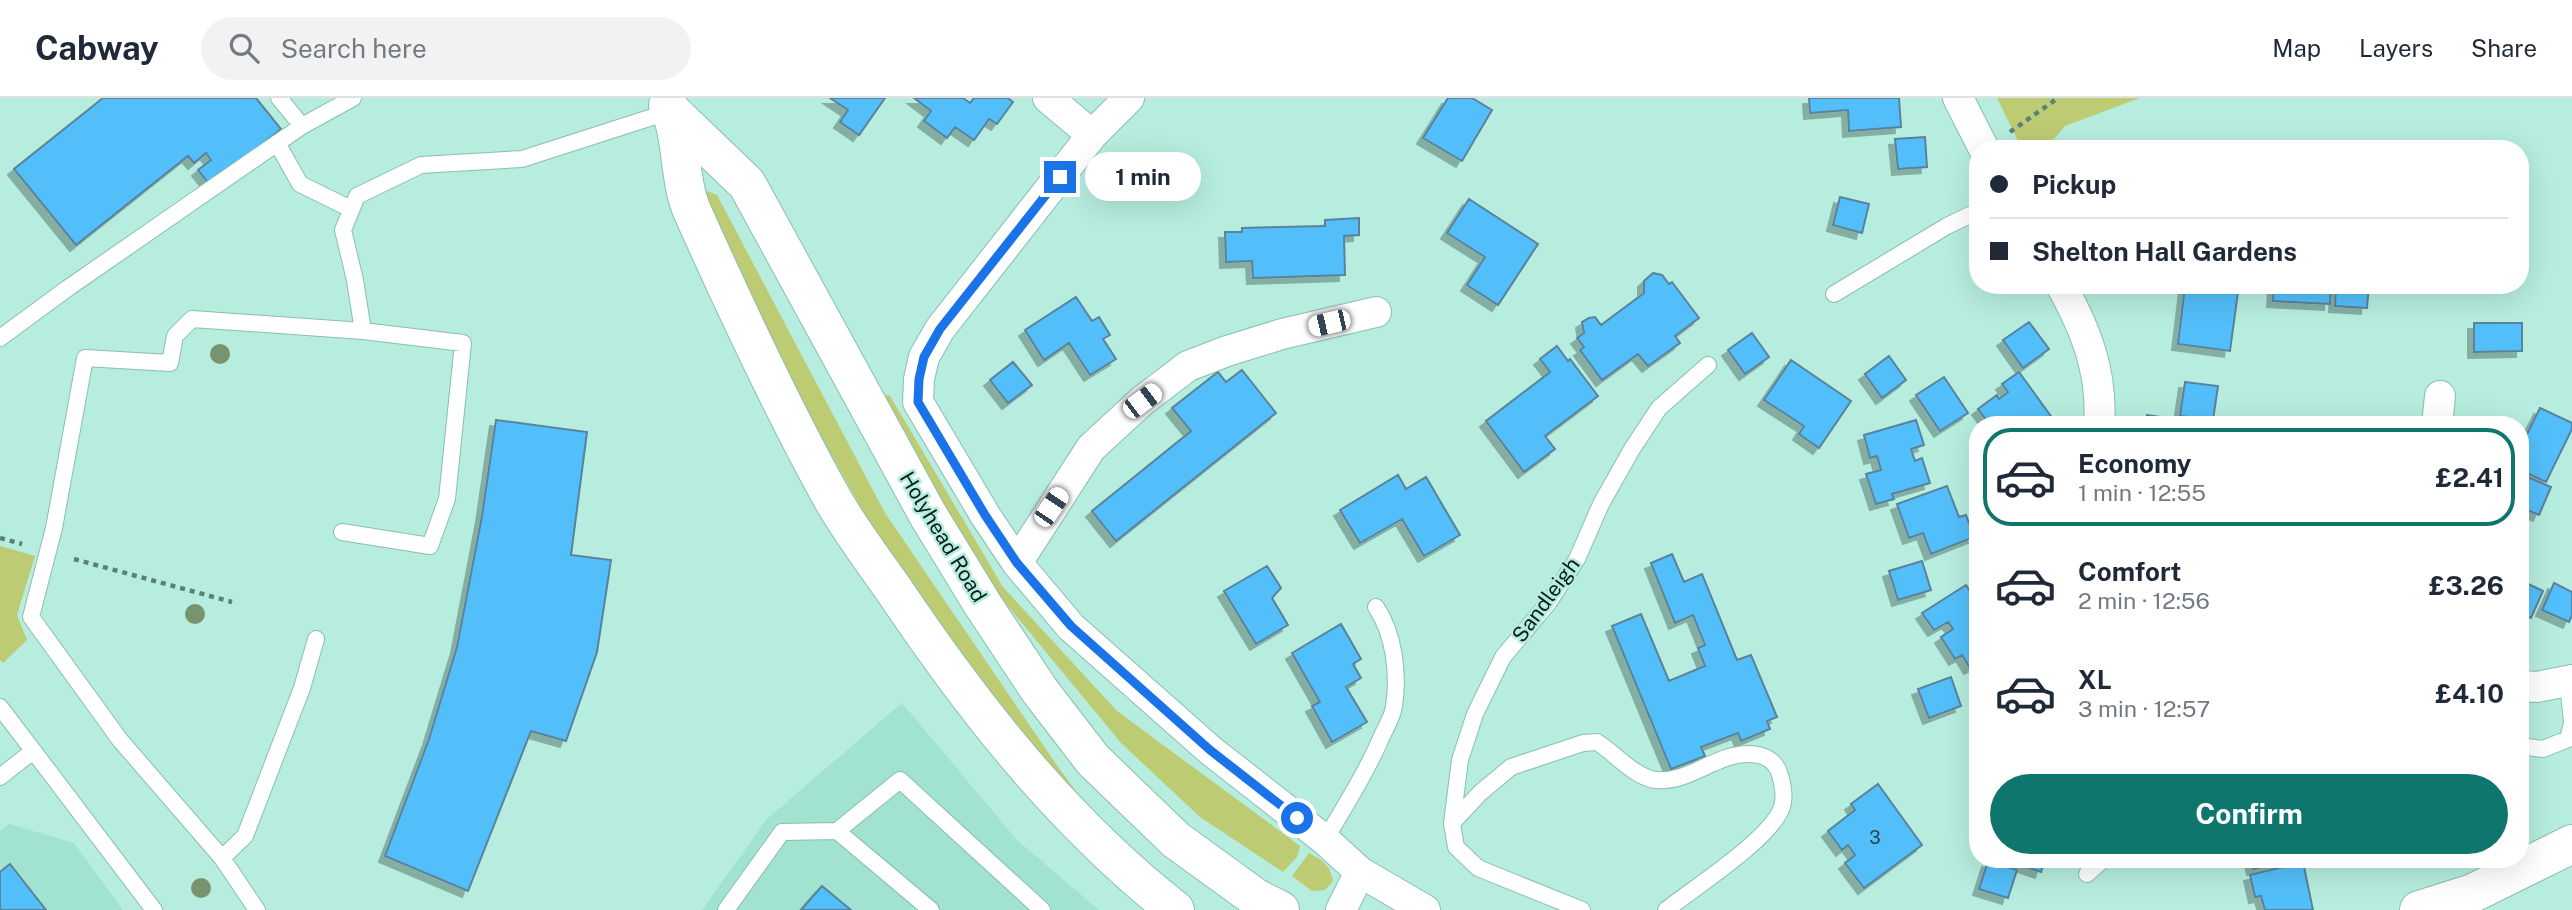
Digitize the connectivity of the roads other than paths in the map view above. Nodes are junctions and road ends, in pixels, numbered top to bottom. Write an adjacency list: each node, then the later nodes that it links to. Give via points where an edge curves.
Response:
1 (279, 98): 7 (lane)
2 (353, 98): 7 (lane)
3 (1048, 98): 8 (street)
4 (1129, 98): 8 (street)
5 (1958, 98): 9 (street)
6 (668, 104): 11 (lane, via 522,159 421,165 357,196); 46 (main road, via 688,203 833,500 929,643 1008,744 1084,830); 47 (main road, Holyhead Road, via 747,184 928,515 1062,720 1093,760 1176,841)
7 (302, 126): 10 (lane)
8 (1093, 135): 21 (street, via 940,329 924,357 919,379 918,402)
9 (1979, 140)
10 (277, 143): 11 (lane, via 300,184); 17 (lane)
11 (351, 209): 16 (lane, via 343,230)
12 (1969, 215): 13 (lane)
13 (1833, 294)
14 (2066, 294): 19 (street, via 2097,371)
15 (1376, 312): 21 (street, via 1282,334 1188,366 1091,448)
16 (363, 331): 20 (lane, via 463,343 447,499 430,547); 34 (lane, via 192,319 175,335 170,363 85,358 69,455 31,617 120,740)
17 (0, 338)
18 (1707, 365): 30 (lane, Sandleigh, via 1659,408 1601,504 1577,559 1549,602 1503,657 1475,714 1460,760)
19 (2099, 416)
20 (342, 532)
21 (1017, 563): 32 (street, via 1071,626 1210,750)
22 (1376, 607): 32 (lane, via 1392,643 1394,708 1368,767)
23 (316, 639): 34 (lane, via 245,836)
24 (2570, 681): 25 (street); 27 (lane, via 2568,739 2543,749)
25 (2529, 687)
26 (0, 707): 28 (lane)
27 (2529, 747)
28 (33, 751): 29 (lane); 41 (lane)
29 (0, 776)
30 (1452, 822): 50 (lane, via 1456,847 1478,868); 51 (lane, via 1511,767 1583,743 1597,742 1655,780 1676,779 1713,762 1746,754 1767,757 1778,766 1782,807 1745,851)
31 (837, 831): 43 (lane, via 782,832); 44 (lane); 45 (lane, via 900,780)
32 (1325, 840): 38 (street)
33 (2572, 844): 35 (main road)
34 (222, 858): 42 (lane)
35 (2529, 867)
36 (2094, 868): 39 (lane)
37 (2527, 868): 40 (main road)
38 (1360, 872): 48 (street); 49 (street)
39 (2087, 874)
40 (2466, 901): 52 (main road)
41 (153, 910)
42 (257, 910)
43 (726, 910)
44 (930, 910)
45 (1042, 910)
46 (1175, 910)
47 (1280, 910)
48 (1341, 910)
49 (1425, 910)
50 (1582, 910)
51 (1667, 910)
52 (2419, 910)

